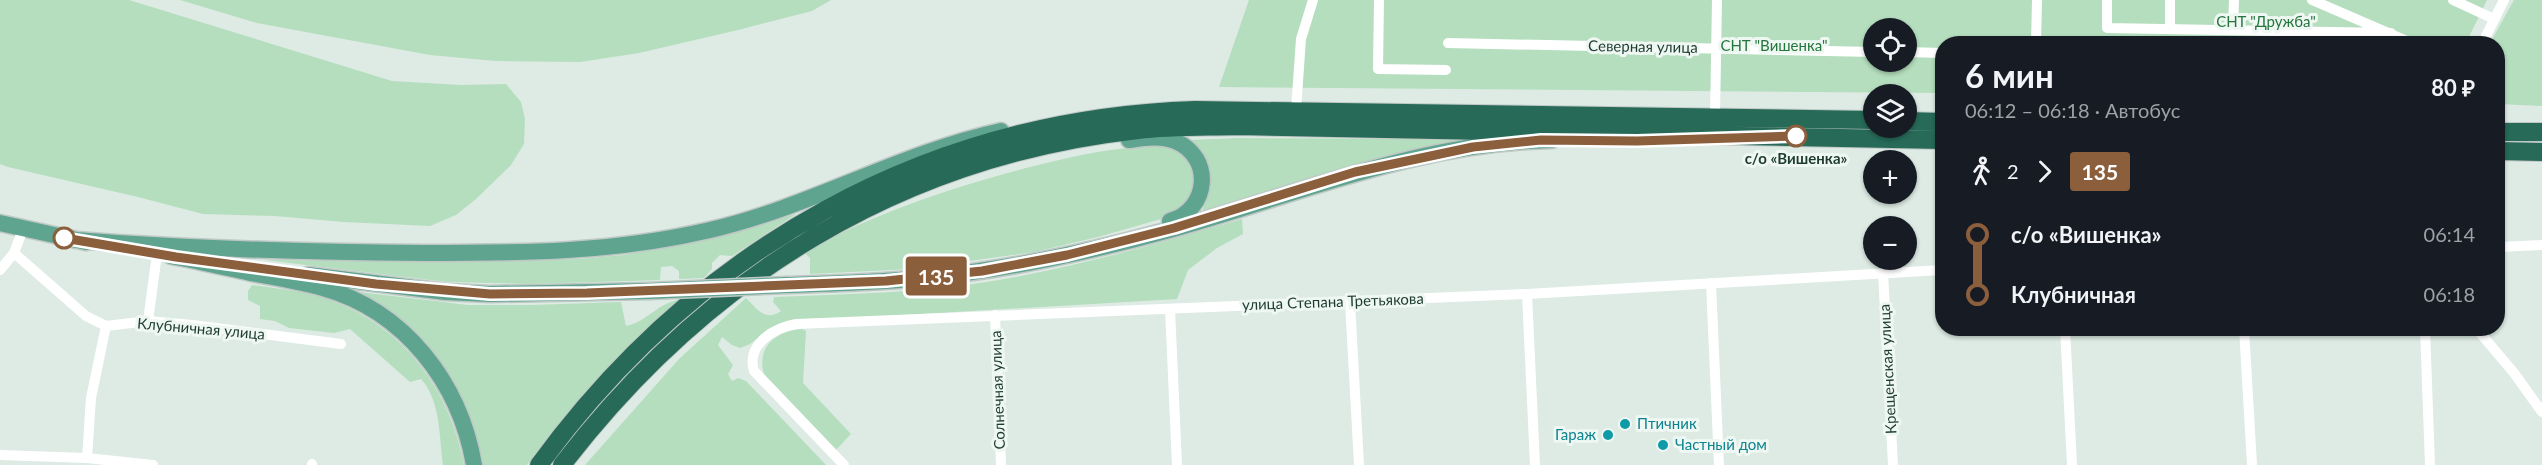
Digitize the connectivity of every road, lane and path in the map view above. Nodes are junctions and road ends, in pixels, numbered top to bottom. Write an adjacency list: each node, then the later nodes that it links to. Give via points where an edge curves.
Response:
1 (1313, 0): 24 (street, via 1301,39)
2 (1379, 0): 23 (street, via 1378,69)
3 (1718, 0): 19 (street)
4 (2037, 0): 15 (street)
5 (2108, 0): 12 (street, via 2107,28)
6 (2170, 0): 12 (street)
7 (2234, 0): 13 (street)
8 (2312, 0): 14 (street)
9 (2453, 0): 11 (street)
10 (2504, 0): 11 (street)
11 (2494, 19): 17 (street)
12 (2170, 28): 13 (street)
13 (2233, 29): 14 (street)
14 (2391, 33): 16 (street)
15 (2036, 36)
16 (2397, 36)
17 (2486, 36)
18 (1448, 43): 19 (street, Северная улица)
19 (1717, 48): 20 (street, Северная улица); 25 (street)
20 (1863, 52)
21 (1917, 52): 22 (street)
22 (1935, 53)
23 (1446, 70)
24 (1296, 110): 25 (highway); 26 (highway, via 1165,111)
25 (1715, 116): 27 (highway)
26 (1097, 118): 39 (main road, via 996,132 938,149 785,210 624,246 529,253 364,252 189,249); 66 (highway, via 1035,129 925,163 799,223 730,270 648,342 595,396)
27 (1863, 120)
28 (1917, 121): 29 (highway)
29 (1935, 122)
30 (2505, 132): 31 (highway)
31 (2542, 132)
32 (1763, 135): 33 (highway); 36 (highway, via 1262,126 1167,128 1038,147); 44 (main road, via 1637,141 1541,140 1473,147 1355,172 1174,228)
33 (1935, 140)
34 (2505, 151): 35 (highway)
35 (2542, 152)
36 (897, 193): 44 (main road, via 1100,143 1162,138 1177,142 1192,153 1201,169 1203,185 1198,200 1185,215); 67 (highway, via 808,238 743,283 631,384)
37 (0, 223): 38 (main road)
38 (23, 229): 39 (main road); 42 (street)
39 (76, 240): 43 (main road)
40 (2542, 245): 41 (street)
41 (2505, 247)
42 (14, 253): 46 (street); 55 (street, via 86,316)
43 (157, 254): 45 (main road); 54 (street)
44 (1067, 255): 45 (main road, bridge, via 949,275 535,295 446,292)
45 (176, 257): 65 (main road, via 323,288 381,316 413,343 439,373 462,418)
46 (0, 270)
47 (1935, 270): 48 (street, улица Степана Третьякова)
48 (1883, 272): 49 (street, улица Степана Третьякова); 74 (street, Крещенская улица)
49 (1711, 283): 50 (street, улица Степана Третьякова); 73 (street)
50 (1527, 294): 51 (street, улица Степана Третьякова); 72 (street)
51 (1350, 302): 52 (street, улица Степана Третьякова); 71 (street)
52 (1170, 309): 53 (street, улица Степана Третьякова); 70 (street)
53 (995, 315): 68 (street, улица Степана Третьякова, via 789,325 773,332 755,349 754,371); 69 (street, Солнечная улица)
54 (148, 321): 55 (street, Клубничная улица); 60 (street, Клубничная улица)
55 (106, 326): 63 (street, via 91,398)
56 (2065, 336): 75 (street)
57 (2244, 336): 76 (street)
58 (2425, 336): 77 (street)
59 (2483, 336): 61 (street)
60 (341, 344)
61 (2542, 411)
62 (0, 455): 63 (street)
63 (87, 458): 64 (street)
64 (153, 465)
65 (474, 465)
66 (539, 465)
67 (562, 465)
68 (844, 465)
69 (1001, 465)
70 (1177, 465)
71 (1359, 465)
72 (1536, 465)
73 (1719, 465)
74 (1893, 465)
75 (2072, 465)
76 (2252, 465)
77 (2430, 465)

